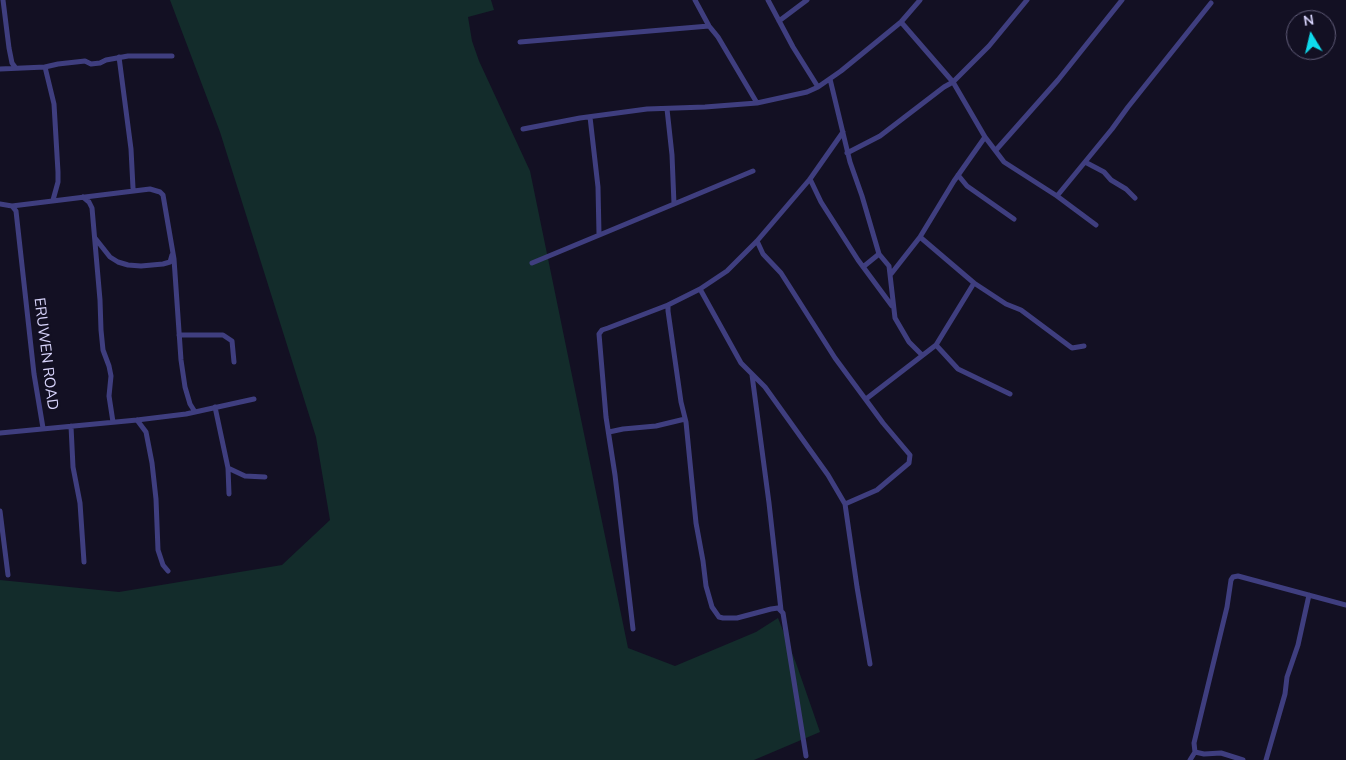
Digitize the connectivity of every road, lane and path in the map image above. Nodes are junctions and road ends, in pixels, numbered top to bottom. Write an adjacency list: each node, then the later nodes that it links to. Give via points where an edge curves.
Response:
1 (3, 0): 17 (street, via 8,48)
2 (695, 0): 13 (street)
3 (768, 0): 11 (street)
4 (807, 0): 11 (street)
5 (910, 0): 10 (street)
6 (920, 0): 10 (street)
7 (1027, 0): 21 (street, via 989,46)
8 (1122, 0): 29 (street)
9 (1212, 3): 31 (street)
10 (915, 7): 12 (street)
11 (779, 21): 22 (street)
12 (901, 22): 20 (street); 21 (street)
13 (709, 26): 14 (street); 23 (street)
14 (520, 42)
15 (172, 56): 16 (street)
16 (119, 57): 18 (street, via 100,64 85,62); 35 (street)
17 (15, 67): 18 (street); 19 (street)
18 (45, 67): 39 (street, via 54,104 58,182)
19 (0, 69)
20 (830, 79): 22 (street); 27 (street)
21 (953, 82): 28 (street); 30 (street, via 880,136)
22 (818, 87): 23 (street)
23 (757, 103): 24 (street)
24 (667, 108): 25 (street); 41 (street)
25 (590, 117): 26 (street); 45 (street)
26 (523, 128)
27 (843, 132): 30 (street); 34 (street)
28 (985, 137): 29 (street); 33 (street)
29 (996, 150): 36 (street, via 1006,163)
30 (848, 153): 50 (street)
31 (1085, 162): 36 (street); 38 (street, via 1104,172)
32 (753, 171): 41 (street)
33 (958, 175): 43 (street, via 967,186); 46 (street)
34 (810, 179): 48 (street); 52 (street)
35 (133, 188)
36 (1057, 196): 44 (street)
37 (83, 198): 39 (street); 47 (street, via 92,208); 49 (street, via 150,189 160,192 165,199)
38 (1135, 198)
39 (53, 200): 42 (street)
40 (0, 204): 42 (street)
41 (674, 204): 45 (street)
42 (12, 206): 73 (street, ERUWEN ROAD, via 16,211)
43 (1014, 219)
44 (1096, 225)
45 (600, 234): 51 (street)
46 (920, 236): 53 (street); 54 (street)
47 (94, 238): 49 (street, via 110,257 128,265 170,262); 71 (street, via 100,330 111,376 108,396)
48 (757, 241): 55 (street, via 727,271); 66 (street)
49 (172, 253): 58 (street)
50 (879, 254): 52 (street); 53 (street)
51 (532, 263)
52 (863, 267): 57 (street)
53 (891, 274): 57 (street)
54 (974, 283): 59 (street); 60 (street, via 1021,310 1072,348)
55 (700, 289): 56 (street); 63 (street, via 739,359)
56 (668, 305): 69 (street); 74 (street, via 602,330 599,334)
57 (892, 306): 61 (street, via 894,318)
58 (179, 335): 62 (street, via 223,335 233,342); 68 (street, via 185,387)
59 (936, 345): 61 (street); 64 (street, via 958,368)
60 (1084, 346)
61 (922, 355): 66 (street)
62 (234, 362)
63 (752, 375): 79 (street, via 765,387 828,474); 86 (street)
64 (1010, 394)
65 (254, 399): 67 (street)
66 (866, 399): 79 (street, via 911,459 877,490)
67 (215, 408): 68 (street); 76 (street)
68 (195, 412): 70 (street)
69 (685, 419): 74 (street); 86 (street, via 696,523 712,607 719,617 728,619 771,609)
70 (138, 420): 71 (street); 82 (street, via 146,432 152,463 158,550 162,565)
71 (113, 422): 72 (street)
72 (72, 426): 73 (street); 81 (street, via 73,467 80,503)
73 (43, 428): 75 (street)
74 (609, 432): 87 (street)
75 (0, 433)
76 (228, 468): 77 (street, via 245,476); 78 (street)
77 (265, 477)
78 (229, 494)
79 (845, 504): 88 (street)
80 (0, 511): 83 (street)
81 (84, 562)
82 (168, 571)
83 (8, 575)
84 (1309, 595): 85 (street); 89 (street, via 1238,576 1231,580 1194,743); 93 (street)
85 (1346, 605)
86 (781, 610): 90 (street)
87 (633, 629)
88 (870, 664)
89 (1195, 752): 91 (street); 92 (street, via 1221,753)
90 (806, 756)
91 (1190, 760)
92 (1243, 760)
93 (1266, 760)

